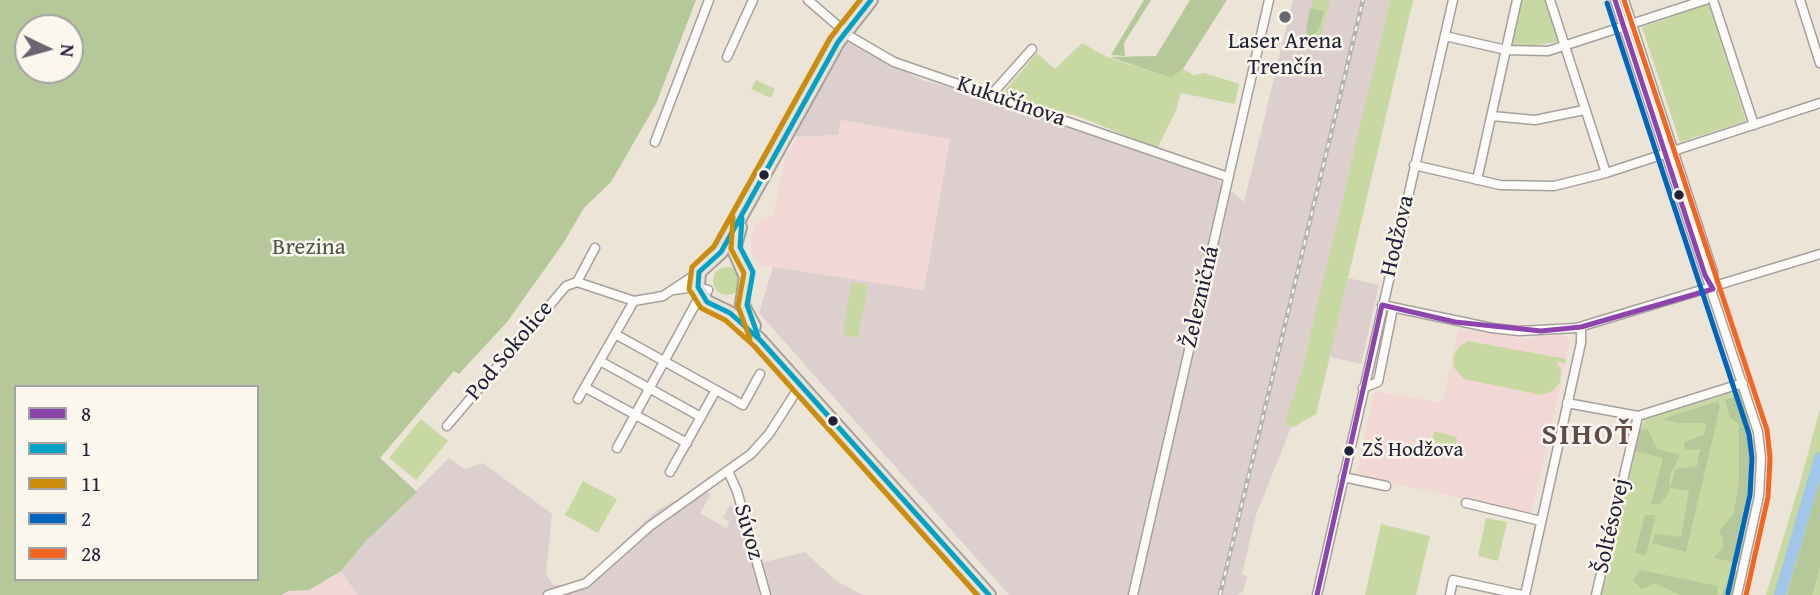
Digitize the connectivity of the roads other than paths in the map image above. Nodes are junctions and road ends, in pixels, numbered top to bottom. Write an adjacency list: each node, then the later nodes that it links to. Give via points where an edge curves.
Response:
1 (709, 0): 27 (street)
2 (753, 0): 20 (street)
3 (808, 0): 15 (street, Kukučínova)
4 (871, 0): 15 (main road)
5 (1269, 0): 31 (street, Železničná)
6 (1453, 0): 16 (street, Hodžova)
7 (1517, 0): 19 (street)
8 (1550, 0): 17 (street)
9 (1615, 0): 14 (street)
10 (1624, 0): 14 (street)
11 (1705, 0): 14 (street)
12 (1713, 0): 26 (street)
13 (1800, 0): 21 (street)
14 (1628, 26): 17 (street); 28 (street)
15 (845, 32): 22 (street, Kukučínova, via 894,62); 33 (main road)
16 (1445, 36): 19 (street); 29 (street, Hodžova)
17 (1564, 46): 19 (street, via 1532,52); 24 (street)
18 (1032, 49): 22 (street)
19 (1506, 50): 25 (street)
20 (727, 57)
21 (1820, 63)
22 (991, 95): 31 (street, Kukučínova)
23 (1820, 103): 26 (street)
24 (1584, 110): 25 (street, via 1535,120); 30 (street)
25 (1492, 116): 32 (street)
26 (1754, 125): 28 (street)
27 (655, 142)
28 (1670, 153): 30 (street); 40 (street, via 1713,272)
29 (1415, 165): 32 (street); 46 (street, Hodžova)
30 (1606, 173): 32 (street, via 1539,187)
31 (1228, 177): 77 (street, Železničná)
32 (1477, 180)
33 (737, 229): 36 (main road); 38 (main road)
34 (596, 248): 39 (street, Pod Sokolice)
35 (1820, 254): 40 (street)
36 (724, 260): 37 (main road); 42 (main road, via 707,274); 43 (main road, via 746,277)
37 (699, 272): 41 (street); 42 (main road)
38 (753, 280): 43 (main road); 48 (main road, via 747,305)
39 (577, 282): 44 (street); 65 (street, Pod Sokolice, via 566,286)
40 (1713, 289): 49 (street); 54 (street)
41 (674, 290): 42 (street); 44 (street)
42 (698, 292): 45 (main road); 48 (main road, via 711,305); 52 (street)
43 (743, 293): 45 (main road); 48 (main road)
44 (634, 301): 50 (street)
45 (721, 301): 48 (main road)
46 (1382, 305): 47 (street); 58 (street, Hodžova)
47 (1393, 308): 49 (street, via 1518,331); 58 (street, via 1378,382)
48 (750, 327): 55 (main road)
49 (1581, 327): 61 (street)
50 (615, 334): 51 (street); 52 (street)
51 (600, 361): 56 (street); 57 (street)
52 (664, 361): 56 (street); 59 (street)
53 (760, 374): 59 (street, via 743,405)
54 (1743, 383): 63 (street); 82 (street, via 1758,432 1761,472)
55 (801, 384): 68 (street, via 764,441); 76 (main road)
56 (649, 387): 62 (street); 64 (street)
57 (586, 388): 60 (street); 62 (street)
58 (1363, 388): 70 (street, Hodžova)
59 (716, 390): 64 (street)
60 (578, 399)
61 (1567, 402): 63 (street); 73 (street)
62 (634, 415): 66 (street); 67 (street)
63 (1638, 416): 81 (street, Šoltésovej)
64 (701, 417): 66 (street)
65 (447, 426)
66 (687, 443): 69 (street)
67 (617, 448)
68 (728, 471): 74 (street, via 650,526 586,583); 75 (street, Súvoz)
69 (670, 472)
70 (1343, 477): 71 (street); 78 (street, Hodžova)
71 (1386, 486)
72 (1466, 503): 73 (street)
73 (1541, 521): 80 (street)
74 (548, 595)
75 (766, 595)
76 (989, 595)
77 (1133, 595)
78 (1317, 595)
79 (1450, 595): 80 (street, via 1453,580)
80 (1523, 595)
81 (1597, 595)
82 (1737, 595)

